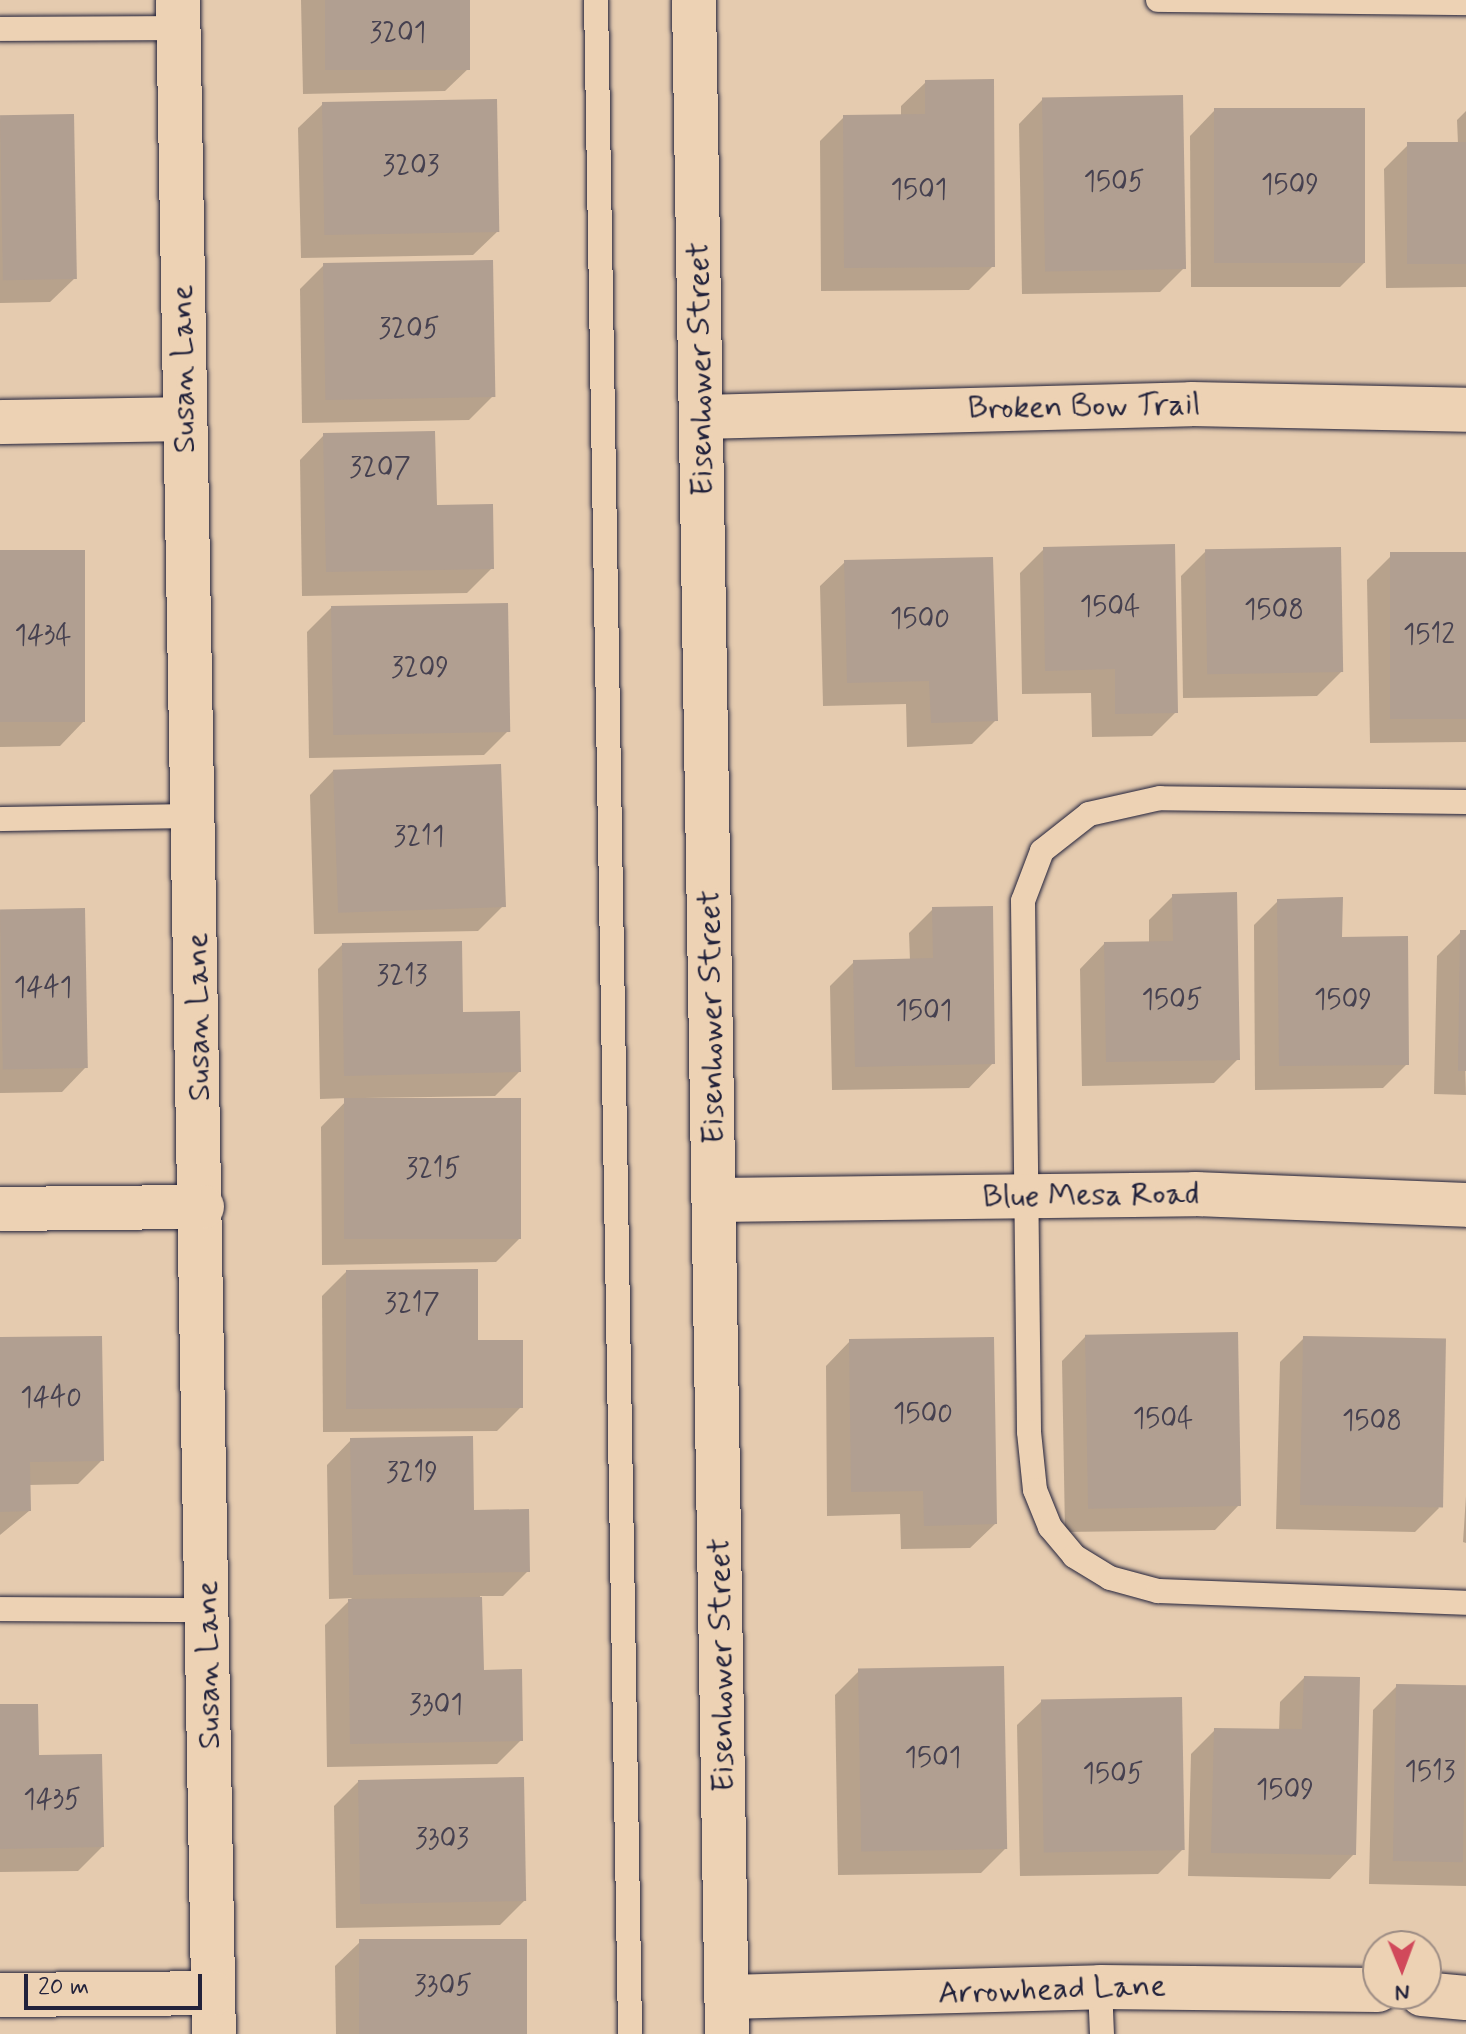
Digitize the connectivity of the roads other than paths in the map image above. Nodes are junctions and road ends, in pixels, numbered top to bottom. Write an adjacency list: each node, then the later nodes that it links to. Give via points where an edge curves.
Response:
1 (596, 0): 29 (lane)
2 (694, 0): 8 (street, Eisenhower Street)
3 (1158, 0): 4 (lane)
4 (1466, 3)
5 (178, 14): 6 (lane); 9 (street, Susan Lane)
6 (0, 29)
7 (1466, 410): 8 (street, Broken Bow Trail, via 1191,404)
8 (702, 417): 15 (street, Eisenhower Street)
9 (184, 419): 10 (street); 12 (street, Susan Lane)
10 (0, 422)
11 (1466, 802): 14 (lane, via 1160,798 1089,814 1042,851 1023,901)
12 (195, 816): 13 (lane); 17 (street, Susan Lane)
13 (0, 819)
14 (1029, 1197): 15 (street, Blue Mesa Road); 16 (street, Blue Mesa Road, via 1195,1194); 19 (lane, via 1035,1490 1050,1527 1074,1556 1110,1578 1158,1591)
15 (715, 1200): 28 (street, Eisenhower Street)
16 (1466, 1205)
17 (202, 1207): 18 (street); 21 (street, Susan Lane)
18 (0, 1209)
19 (1466, 1603)
20 (0, 1609): 21 (lane)
21 (209, 1610): 27 (street, Susan Lane)
22 (1100, 1987): 23 (street, Arrowhead Lane); 28 (street, Arrowhead Lane); 30 (lane)
23 (1362, 1990)
24 (0, 1995): 27 (street)
25 (1442, 1996): 26 (street)
26 (1466, 1998)
27 (213, 2014)
28 (727, 2016)
29 (630, 2034)
30 (1102, 2034)

